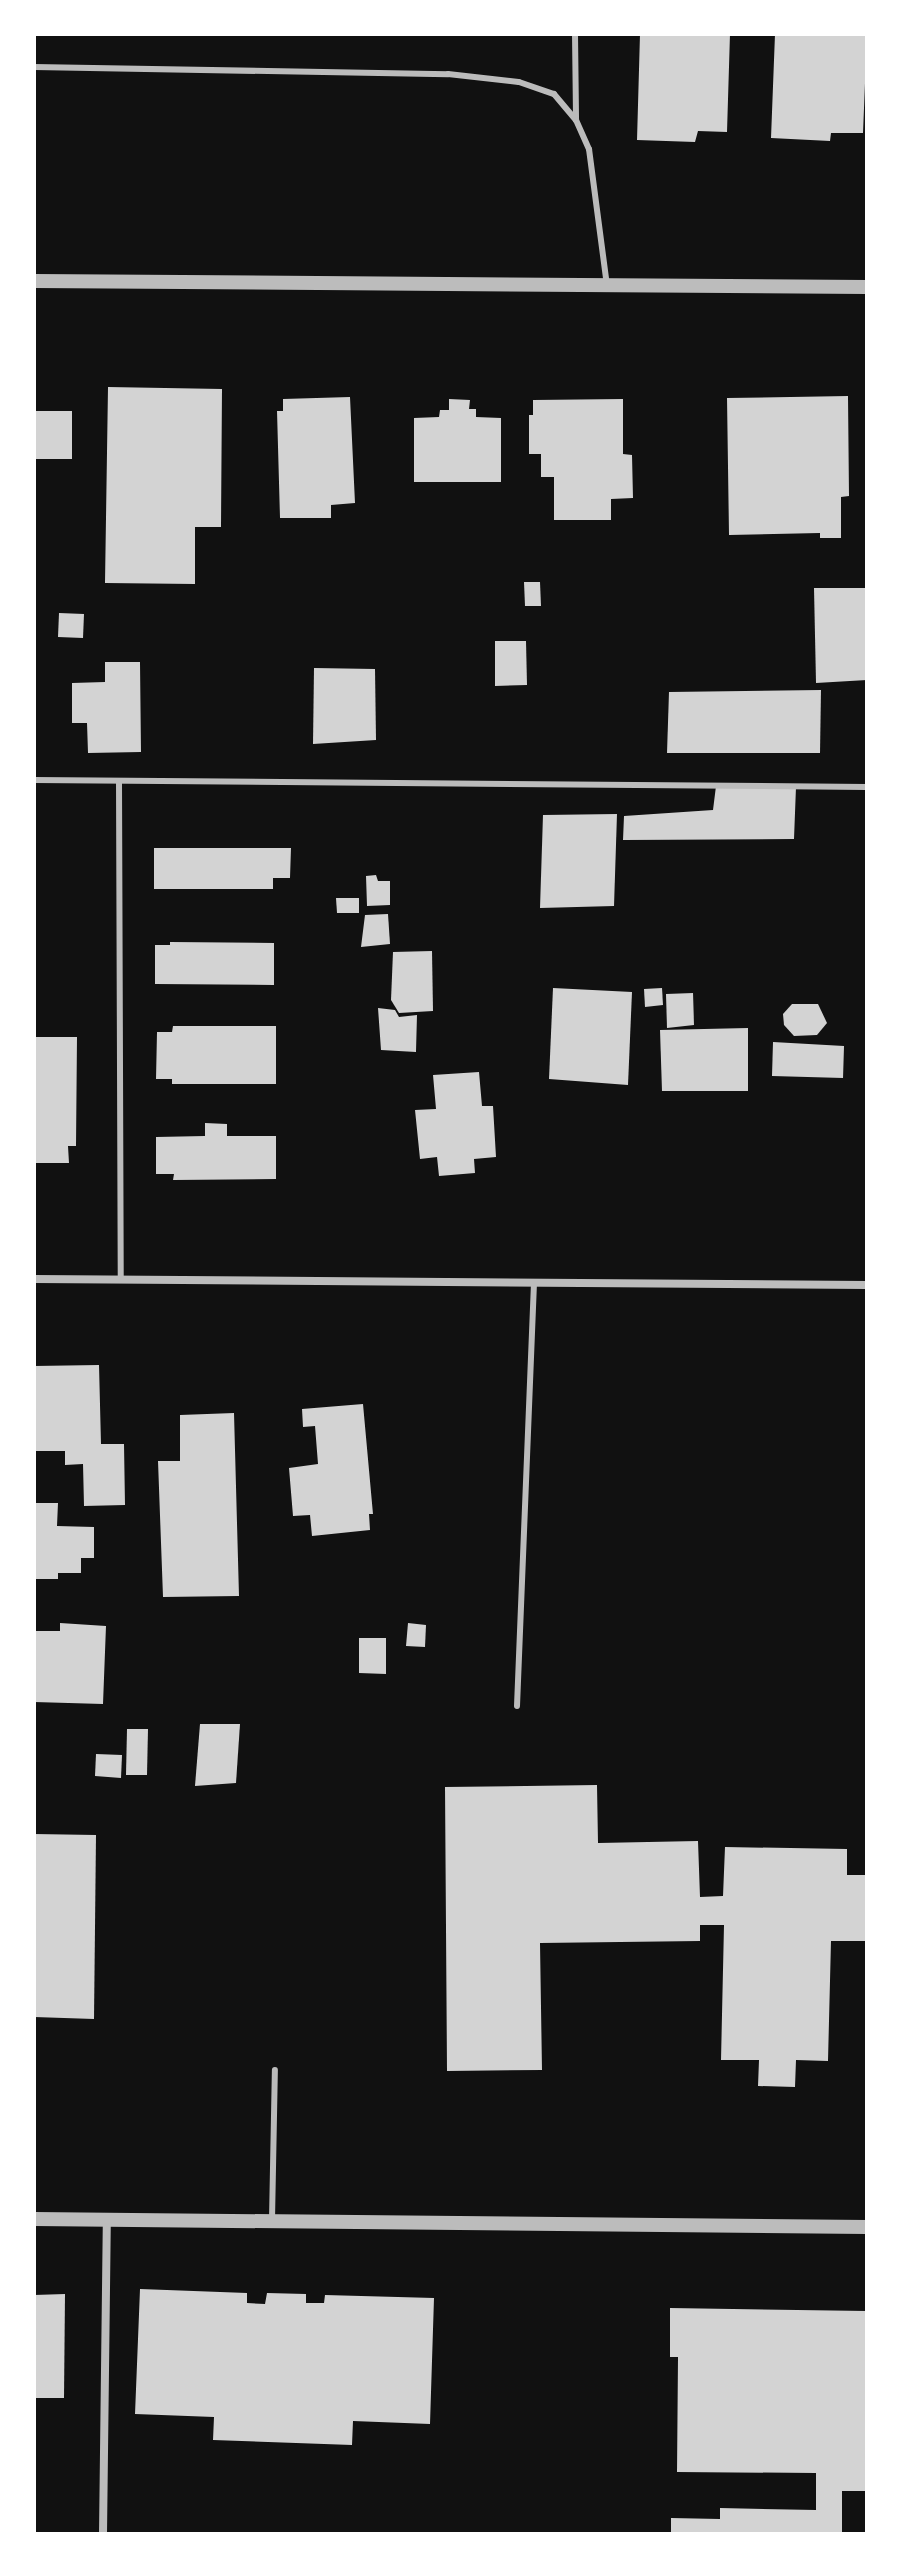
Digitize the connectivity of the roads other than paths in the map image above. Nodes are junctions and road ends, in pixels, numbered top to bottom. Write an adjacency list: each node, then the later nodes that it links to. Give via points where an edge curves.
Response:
1 (575, 34): 3 (lane)
2 (34, 67): 3 (lane, via 462,76 519,82 554,94)
3 (576, 120): 5 (lane, via 589,149)
4 (34, 281): 5 (street)
5 (607, 286): 6 (street)
6 (867, 287)
7 (34, 780): 8 (lane)
8 (119, 781): 9 (lane); 11 (lane)
9 (867, 787)
10 (34, 1279): 11 (street)
11 (121, 1280): 12 (street)
12 (534, 1285): 13 (street); 14 (lane)
13 (867, 1285)
14 (517, 1706)
15 (275, 2070): 18 (lane)
16 (107, 2218): 17 (street); 18 (street); 20 (street)
17 (34, 2219)
18 (272, 2220): 19 (street)
19 (867, 2227)
20 (103, 2534)

